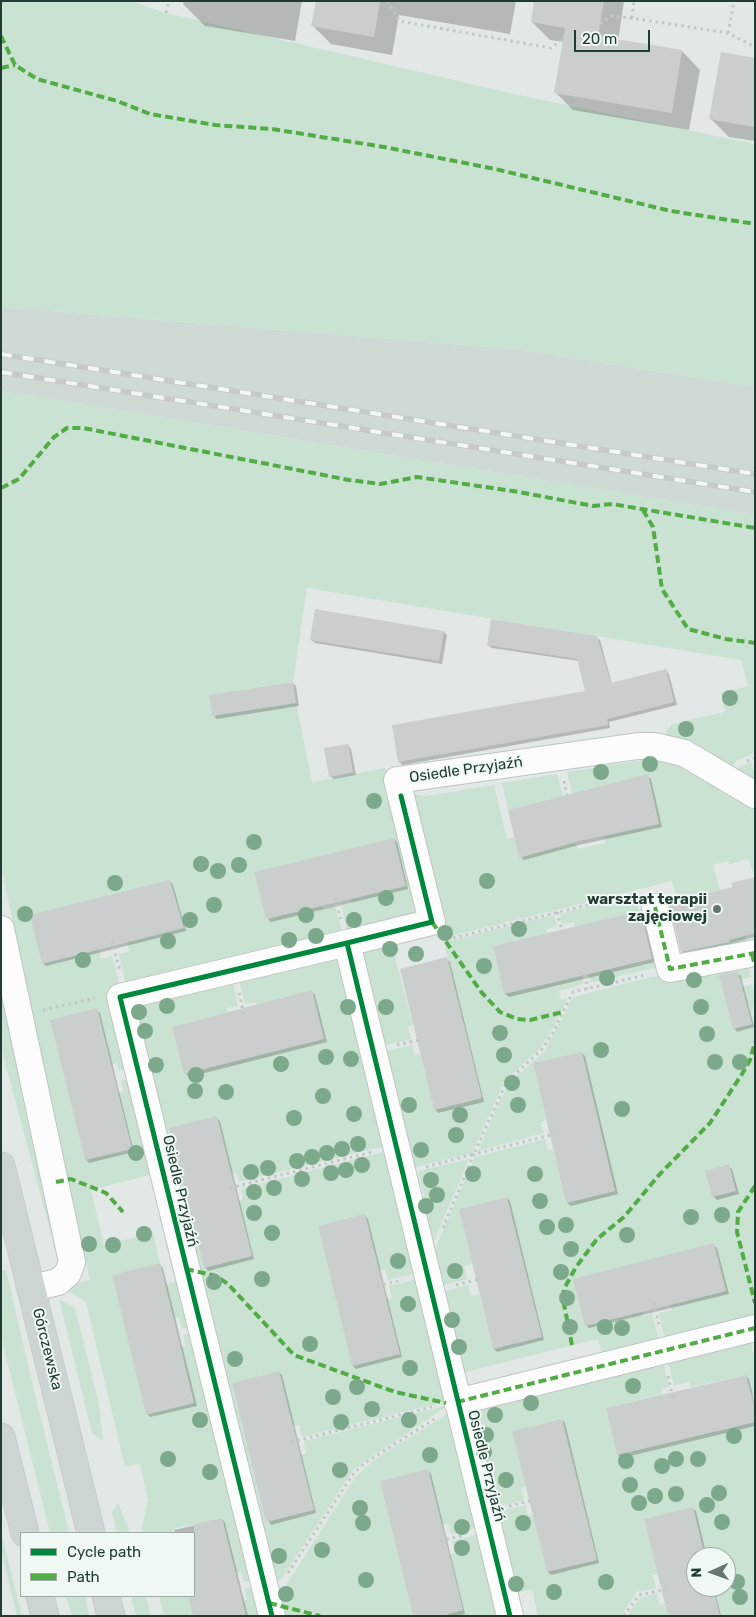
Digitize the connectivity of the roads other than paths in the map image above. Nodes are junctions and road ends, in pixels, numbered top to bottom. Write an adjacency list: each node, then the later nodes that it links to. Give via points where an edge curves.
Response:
1 (755, 795): 4 (street, Osiedle Przyjaźń, via 684,753 669,748 638,746 397,780 432,922)
2 (656, 907): 5 (street, via 670,969)
3 (1, 929): 7 (street, via 72,1262 68,1273 58,1282)
4 (347, 943): 9 (street, Osiedle Przyjaźń); 15 (street, Osiedle Przyjaźń, via 120,997)
5 (754, 958)
6 (1, 1166): 7 (main road, Górczewska)
7 (32, 1288): 12 (main road, Górczewska)
8 (755, 1328): 9 (street, Osiedle Przyjaźń)
9 (457, 1402): 18 (street, Osiedle Przyjaźń)
10 (1, 1437): 11 (main road)
11 (25, 1532)
12 (91, 1532)
13 (40, 1597): 16 (main road)
14 (106, 1597): 17 (main road)
15 (270, 1609)
16 (45, 1616)
17 (111, 1616)
18 (510, 1616)

